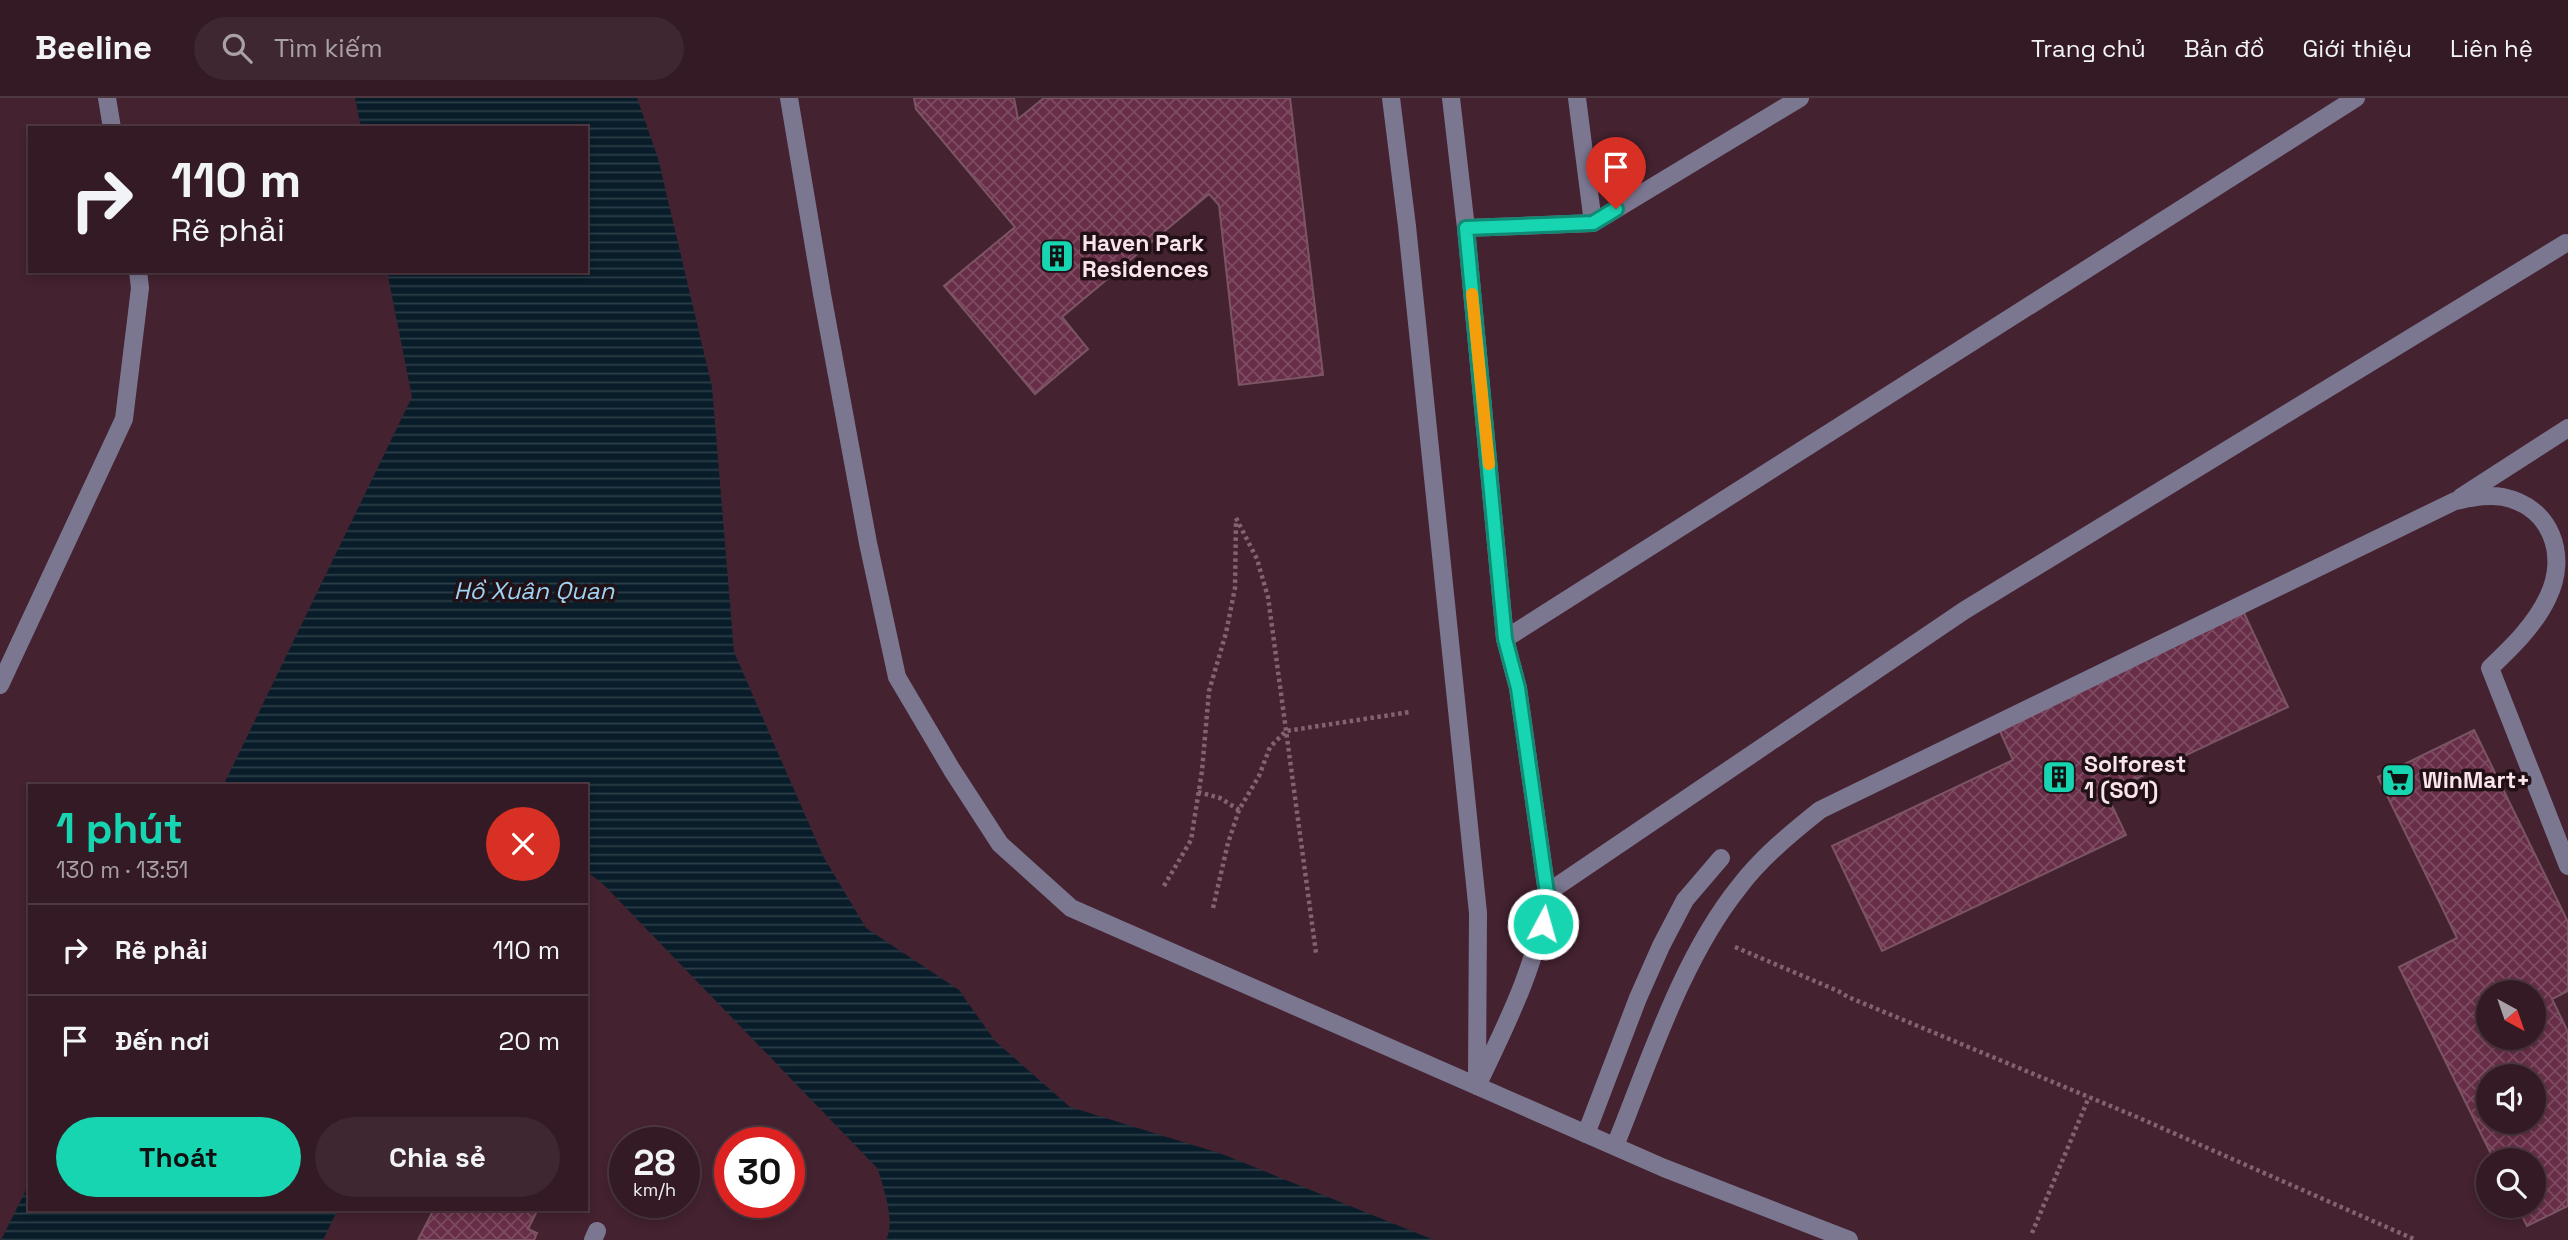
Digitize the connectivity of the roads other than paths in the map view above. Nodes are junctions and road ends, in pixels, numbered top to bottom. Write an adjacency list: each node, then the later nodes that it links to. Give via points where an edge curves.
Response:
1 (107, 98): 8 (street)
2 (789, 98): 20 (street, via 868,543 897,677 1000,844 1071,908)
3 (1391, 98): 20 (street, via 1478,913)
4 (1451, 98): 10 (street)
5 (1577, 98): 9 (street)
6 (1800, 98): 9 (street)
7 (2356, 98): 15 (street)
8 (112, 126)
9 (1593, 223): 10 (street)
10 (1466, 228): 15 (street)
11 (2566, 243): 19 (street, via 1965,610)
12 (138, 273): 16 (street, via 141,288 124,419)
13 (2568, 428): 14 (street)
14 (2455, 501): 18 (street, via 2504,497 2531,508 2547,523 2553,539 2558,569 2548,598 2535,620 2490,668); 22 (street, via 1820,810 1773,849 1738,888 1693,957)
15 (1505, 639): 19 (street, via 1518,688)
16 (0, 685)
17 (1721, 858): 21 (street, via 1685,900 1661,946)
18 (2568, 866)
19 (1547, 893): 20 (street, via 1525,983)
20 (1477, 1086): 21 (street)
21 (1586, 1134): 22 (street)
22 (1615, 1146): 23 (street)
23 (1849, 1240)

